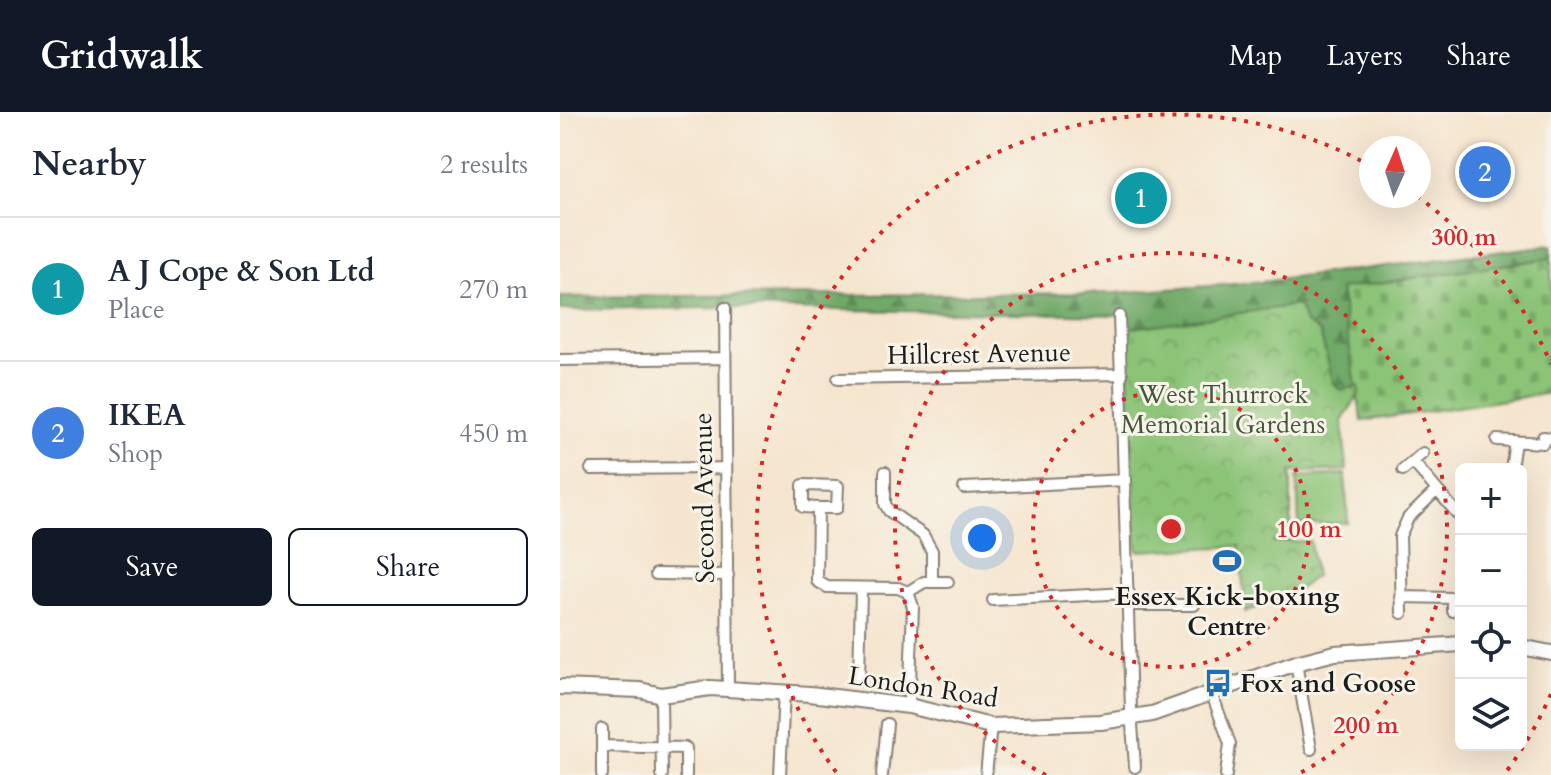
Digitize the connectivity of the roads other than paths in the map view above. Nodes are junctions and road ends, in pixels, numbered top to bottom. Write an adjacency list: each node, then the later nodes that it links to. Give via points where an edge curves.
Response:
1 (725, 308): 3 (street, Second Avenue)
2 (1119, 316): 5 (street)
3 (724, 358): 4 (street); 13 (street, Second Avenue)
4 (560, 360)
5 (1122, 374): 6 (street, Hillcrest Avenue); 17 (street)
6 (838, 379)
7 (1551, 438): 9 (street, via 1543,437 1543,443)
8 (1497, 440): 9 (street)
9 (1515, 441): 12 (street)
10 (1423, 453): 11 (street)
11 (1413, 462): 15 (street); 19 (street)
12 (1512, 463)
13 (725, 468): 14 (street); 23 (street, Second Avenue)
14 (591, 469)
15 (1403, 470)
16 (885, 472): 24 (street, via 885,504 923,535 932,551)
17 (1126, 480): 18 (street); 29 (street)
18 (964, 488)
19 (1437, 490): 21 (street); 28 (street, via 1408,518 1400,536)
20 (818, 508): 26 (street, via 817,581 827,587)
21 (1455, 511)
22 (656, 574): 23 (street)
23 (728, 575): 40 (street, Second Avenue)
24 (932, 581): 25 (street); 27 (street)
25 (948, 582)
26 (861, 588): 27 (street); 38 (street)
27 (908, 592): 44 (street, via 913,607)
28 (1401, 597): 32 (street, via 1453,598); 33 (street)
29 (1129, 599): 30 (street); 31 (street); 45 (street)
30 (993, 600)
31 (1194, 605)
32 (1453, 611)
33 (1402, 613)
34 (1455, 644): 37 (street, London Road, via 1379,647)
35 (1527, 648): 36 (street)
36 (1551, 653)
37 (1296, 663): 42 (street, London Road); 51 (street)
38 (859, 680)
39 (560, 687): 43 (street, London Road)
40 (728, 688): 41 (street, London Road); 43 (street, London Road)
41 (784, 692): 44 (street, London Road); 56 (street)
42 (1212, 694): 45 (street, London Road); 59 (street, via 1230,744)
43 (661, 695): 50 (street)
44 (909, 706): 47 (street, London Road)
45 (1132, 719): 47 (street, London Road); 52 (street)
46 (887, 724): 57 (street)
47 (991, 726): 58 (street)
48 (602, 729): 49 (street)
49 (602, 746): 50 (street); 53 (street)
50 (662, 747): 54 (street); 55 (street, via 686,748)
51 (1311, 749)
52 (1135, 767)
53 (602, 775)
54 (662, 775)
55 (686, 775)
56 (780, 775)
57 (882, 775)
58 (986, 775)
59 (1226, 775)

